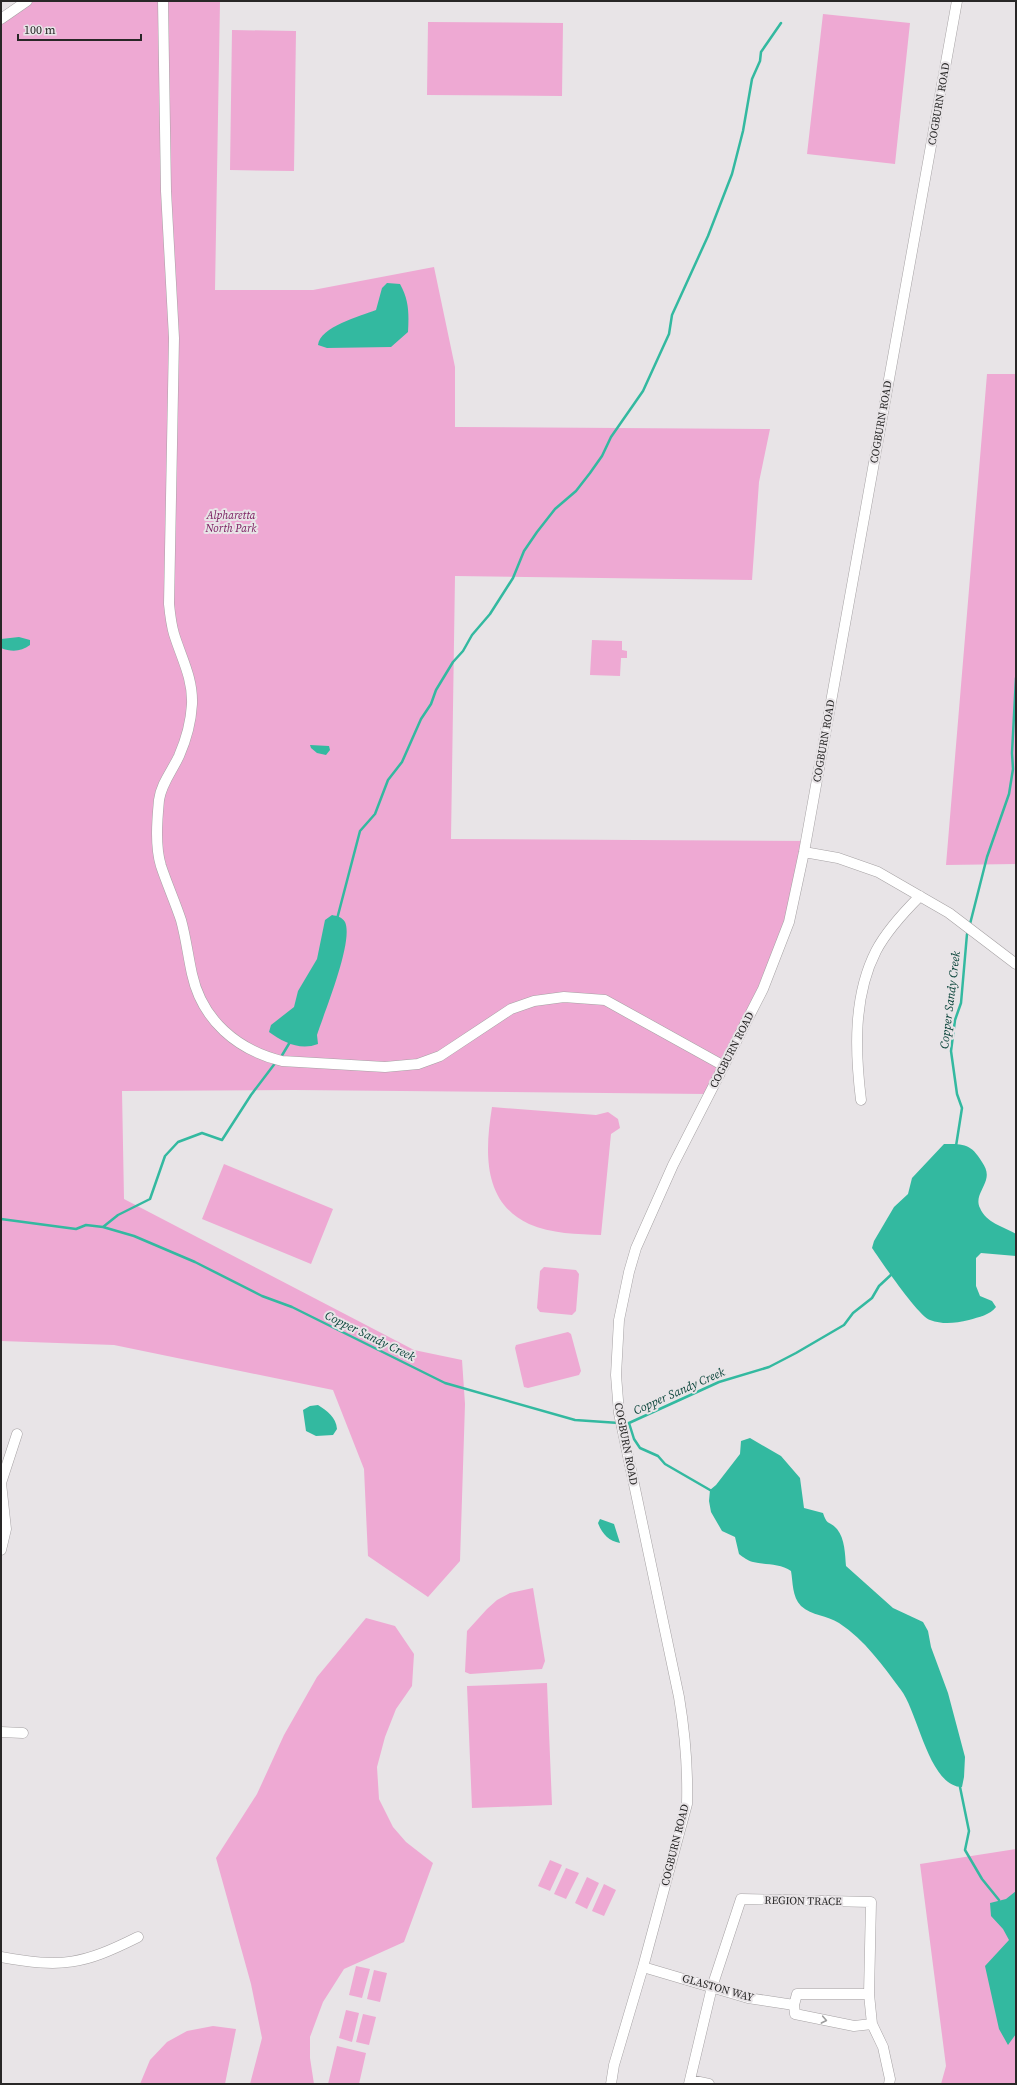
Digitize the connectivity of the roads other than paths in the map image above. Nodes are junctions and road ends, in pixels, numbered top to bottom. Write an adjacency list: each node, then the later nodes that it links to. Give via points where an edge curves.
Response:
1 (27, 1): 4 (street)
2 (163, 1): 8 (street, via 166,191 174,338 169,604 174,634 189,674 192,701 187,734 159,798 157,841 161,865 181,920 192,975 200,999 213,1020 229,1037 252,1050 282,1061 391,1067 418,1064 440,1056 511,1009 534,1001 564,997 605,1000)
3 (956, 1): 5 (street, COGBURN ROAD)
4 (1, 19)
5 (804, 852): 6 (street, via 838,858 878,872); 8 (street, COGBURN ROAD, via 789,922 780,949)
6 (920, 896): 7 (street, via 949,913); 9 (street, via 876,950 866,978 857,1027)
7 (1016, 964)
8 (724, 1066): 16 (street, COGBURN ROAD, via 645,1225 628,1272 618,1328 616,1375 619,1413 679,1696 687,1759 686,1804)
9 (861, 1100)
10 (17, 1434): 11 (street, via 1,1484 6,1530)
11 (1, 1550)
12 (1, 1732): 13 (street)
13 (23, 1733)
14 (138, 1937): 15 (street, via 107,1952 72,1962 35,1963)
15 (1, 1957)
16 (643, 1967): 17 (street, GLASTON WAY); 22 (street, COGBURN ROAD, via 614,2065)
17 (712, 1987): 18 (street, REGION TRACE, via 741,1899 871,1902); 19 (street, GLASTON WAY, via 748,1998); 21 (street, REGION TRACE)
18 (869, 1994): 19 (street, via 797,1994); 20 (street, REGION TRACE)
19 (794, 2005): 20 (street, one-way to 20, via 795,2014 854,2026)
20 (872, 2024): 24 (street, REGION TRACE, via 883,2047)
21 (689, 2082): 23 (street)
22 (611, 2084)
23 (709, 2084)
24 (889, 2084)

